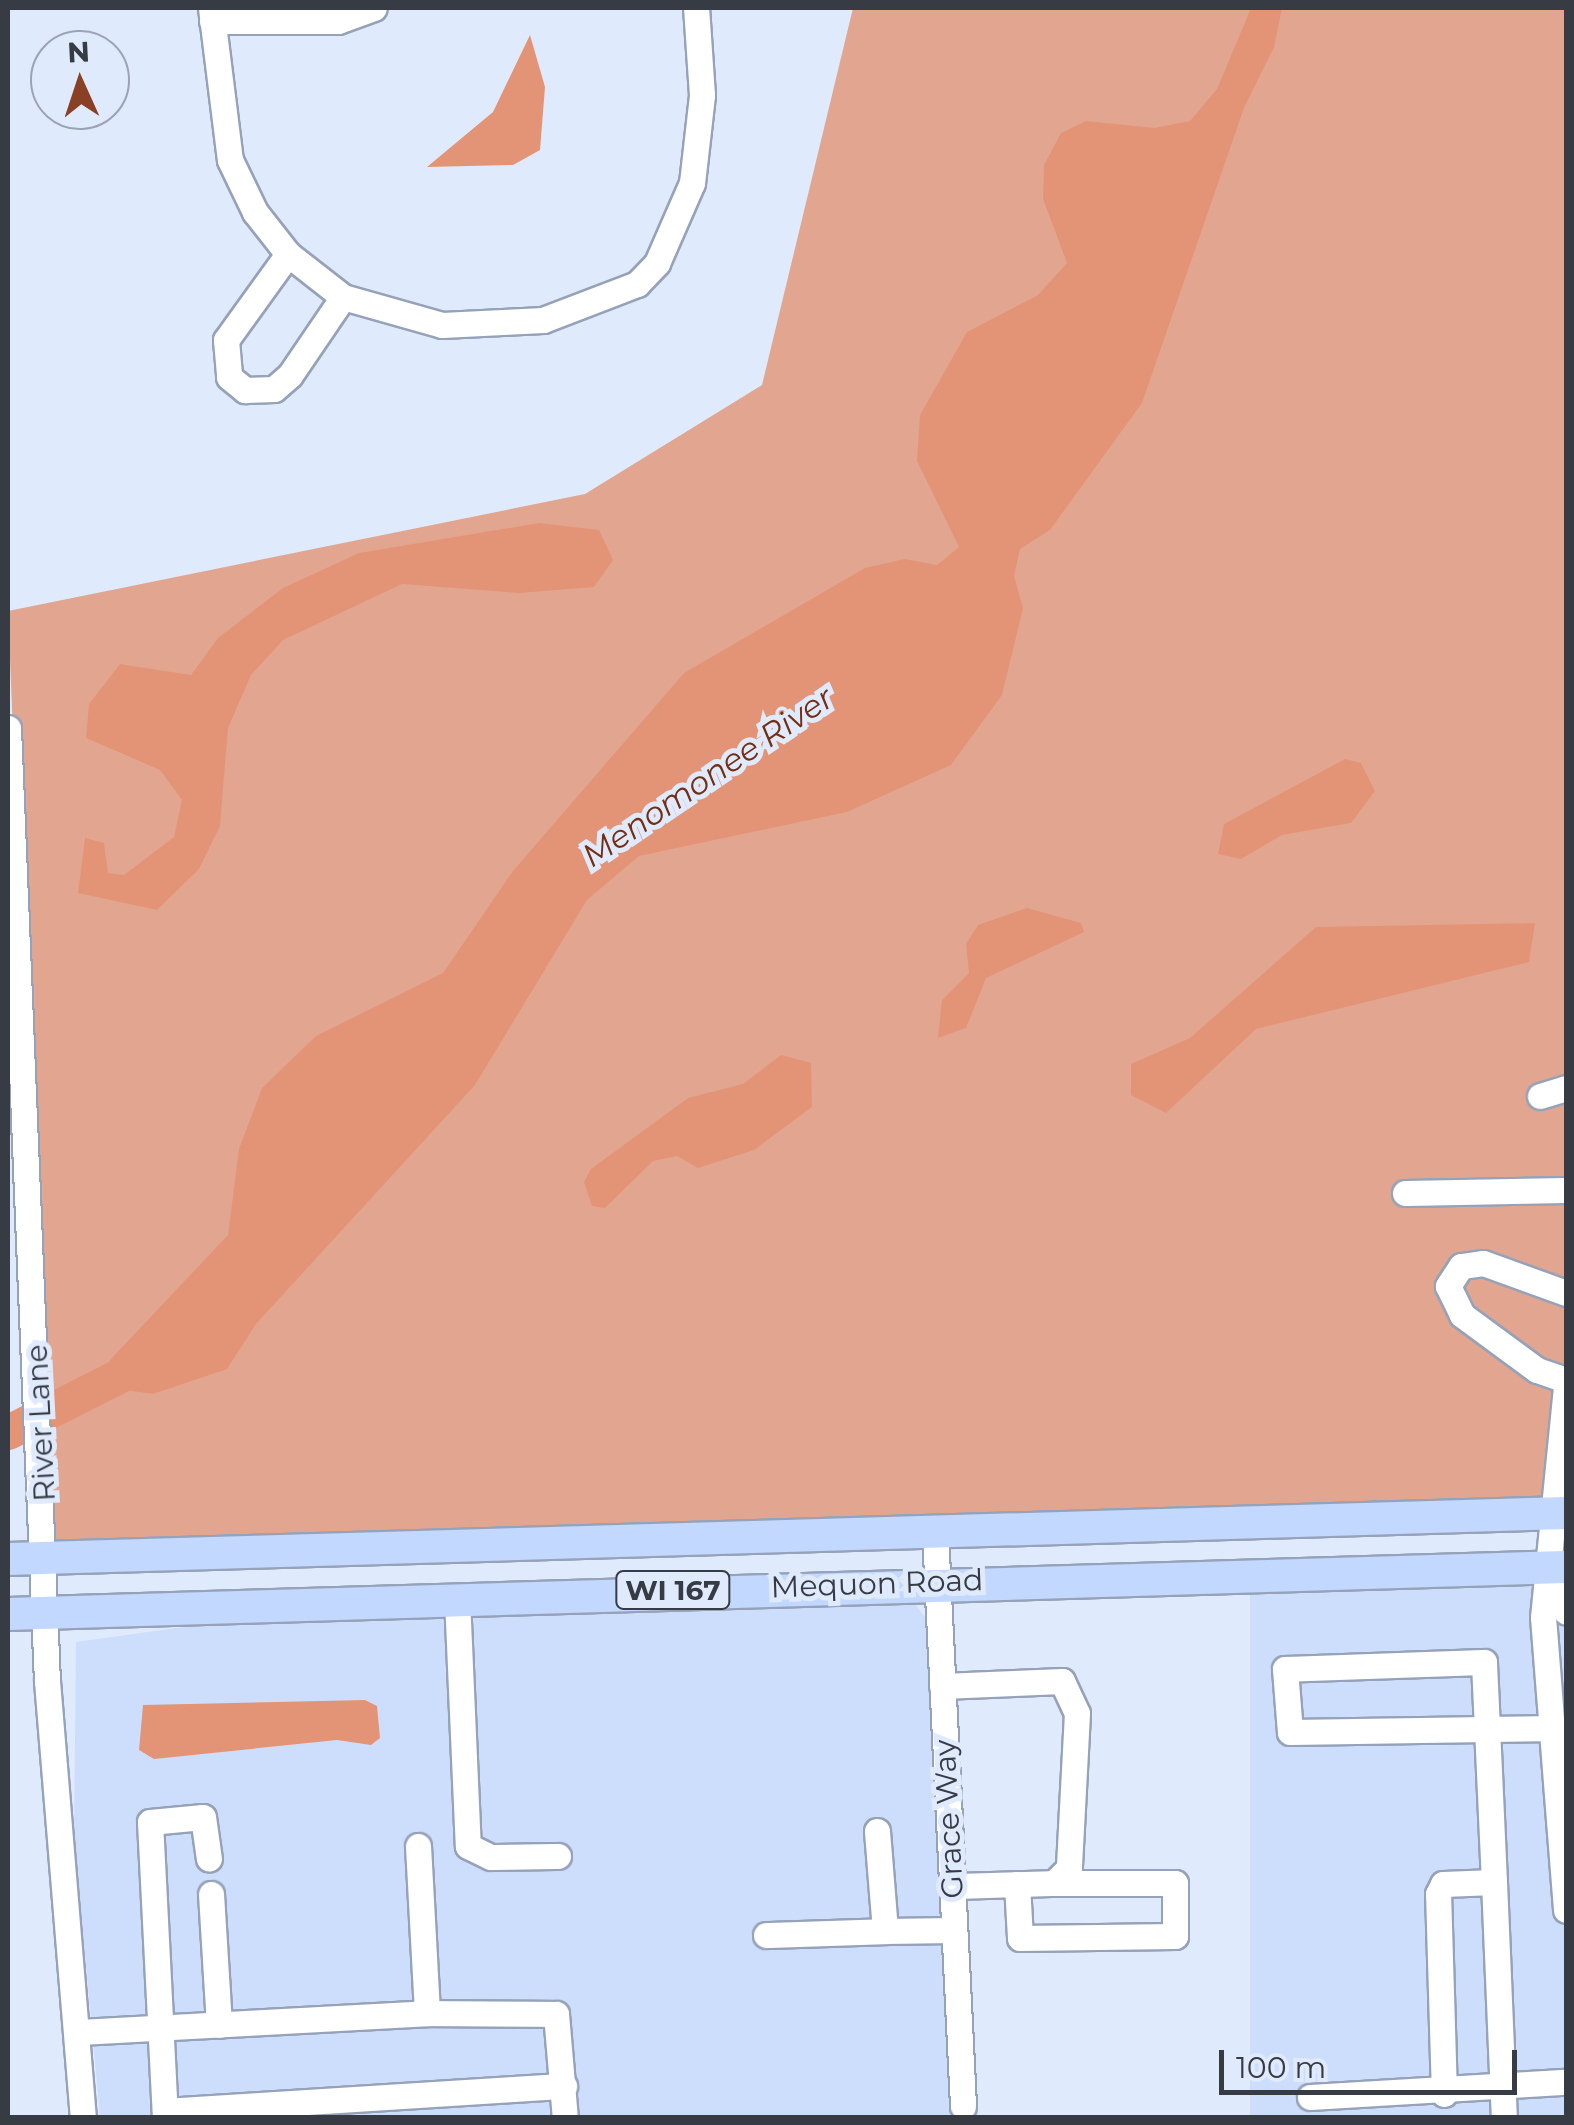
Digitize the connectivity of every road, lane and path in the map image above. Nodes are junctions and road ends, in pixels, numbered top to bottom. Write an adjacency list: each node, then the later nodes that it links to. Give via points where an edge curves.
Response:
1 (374, 8): 3 (street, via 338,21)
2 (696, 8): 5 (street, via 702,95 692,183 684,217 637,284 582,309 504,324 400,318)
3 (212, 14): 4 (street, via 230,160)
4 (288, 254): 5 (street); 5 (street, via 226,340 224,362 244,390 274,389 290,375)
5 (343, 297)
6 (8, 728): 16 (street, River Lane)
7 (1566, 1088): 8 (street)
8 (1540, 1096)
9 (1566, 1190): 10 (street)
10 (1404, 1193)
11 (1566, 1293): 12 (street, via 1484,1263 1462,1266 1448,1294 1536,1370)
12 (1566, 1384): 13 (street)
13 (1562, 1513): 14 (main road, Mequon Road / WI 167); 18 (street)
14 (935, 1533): 15 (main road, Mequon Road / WI 167); 19 (street, Grace Way)
15 (454, 1548): 16 (main road, Mequon Road / WI 167); 20 (main road)
16 (47, 1557): 17 (main road, Mequon Road / WI 167); 21 (street, River Lane)
17 (8, 1560)
18 (1560, 1567): 19 (main road, Mequon Road / WI 167); 22 (street); 26 (street, via 1545,1691)
19 (938, 1582): 20 (main road, Mequon Road / WI 167); 24 (street, Grace Way)
20 (457, 1598): 21 (main road, Mequon Road / WI 167); 31 (street, via 468,1846 490,1857)
21 (44, 1612): 23 (main road, Mequon Road / WI 167); 45 (street, River Lane)
22 (1566, 1612)
23 (8, 1614)
24 (942, 1686): 34 (street, via 1070,1684 1070,1850); 36 (street, Grace Way)
25 (1566, 1699): 26 (street)
26 (1557, 1728): 27 (street); 28 (street)
27 (1486, 1729): 27 (street, via 1479,1656 1285,1669 1290,1732); 33 (street)
28 (1563, 1829): 38 (street)
29 (877, 1831): 40 (street)
30 (418, 1846): 42 (street)
31 (558, 1856)
32 (209, 1860): 44 (street, via 203,1818 150,1822)
33 (1494, 1882): 48 (street, via 1443,1884 1438,1894); 50 (street)
34 (1054, 1883): 35 (street); 35 (street, via 1175,1882 1176,1936 1020,1938)
35 (1018, 1884): 36 (street)
36 (952, 1886): 39 (street, Grace Way)
37 (211, 1894): 43 (street)
38 (1566, 1910)
39 (954, 1930): 40 (street); 51 (street, Grace Way)
40 (885, 1931): 41 (street)
41 (766, 1935)
42 (427, 2013): 43 (street); 47 (street, via 556,2014)
43 (219, 2025): 44 (street)
44 (164, 2028): 45 (street); 52 (street)
45 (78, 2032): 53 (street, River Lane)
46 (1566, 2082): 50 (street)
47 (564, 2086): 52 (street); 54 (street)
48 (1444, 2094): 49 (street); 50 (street)
49 (1310, 2097)
50 (1504, 2105)
51 (963, 2106)
52 (165, 2114)
53 (82, 2118)
54 (565, 2118)

